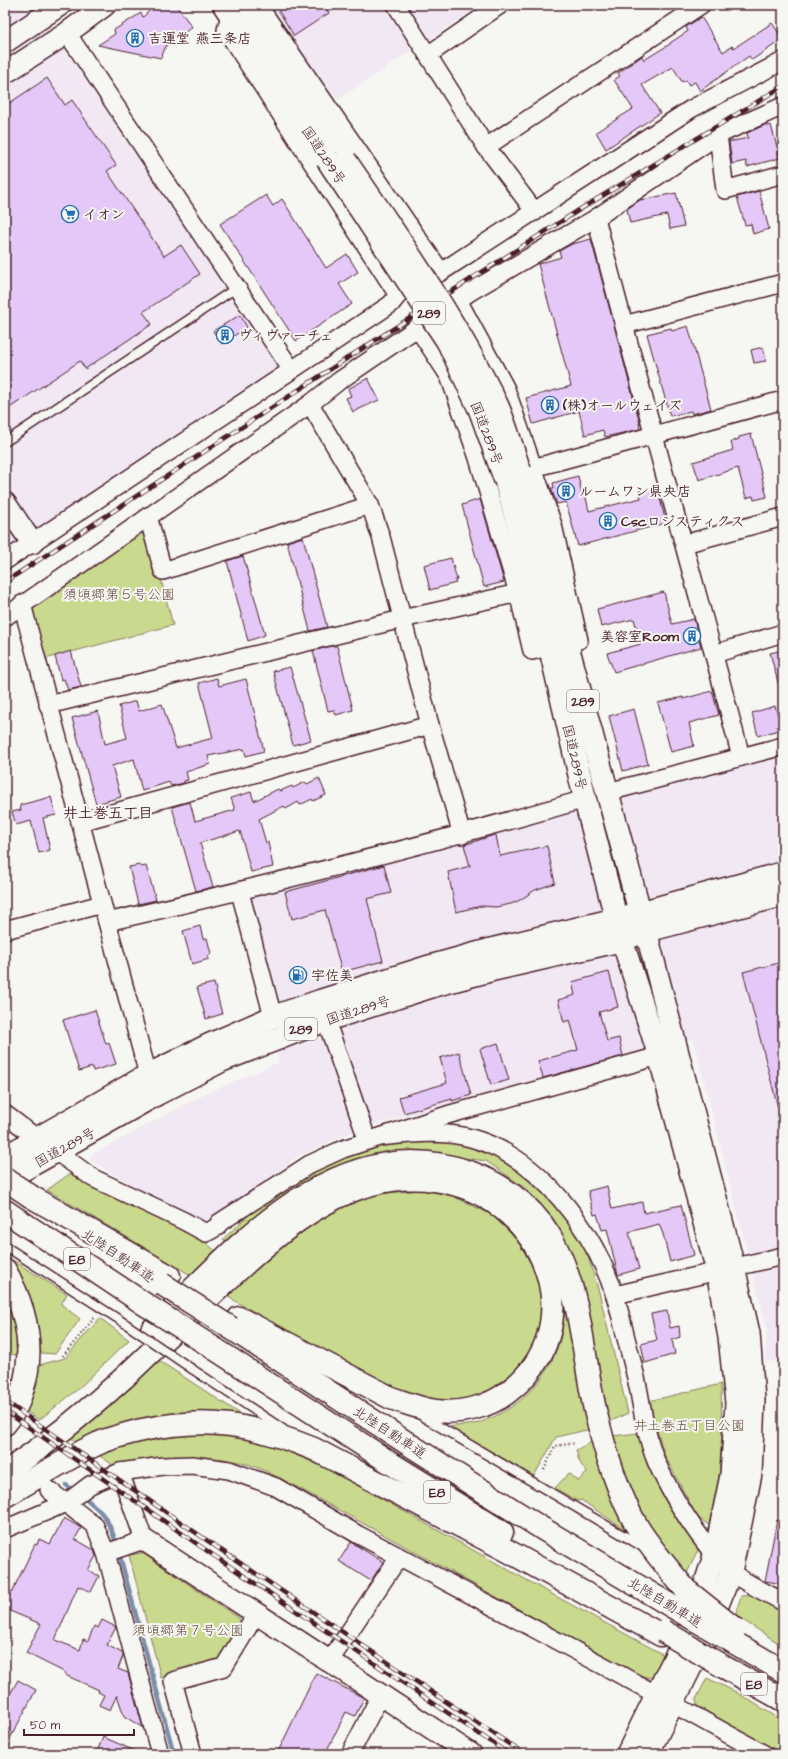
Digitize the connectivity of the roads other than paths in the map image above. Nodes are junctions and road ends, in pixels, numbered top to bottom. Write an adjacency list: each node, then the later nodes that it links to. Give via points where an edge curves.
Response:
1 (105, 5): 7 (street)
2 (396, 5): 9 (street)
3 (500, 5): 9 (street)
4 (701, 5): 14 (street)
5 (56, 6): 8 (street)
6 (242, 7): 18 (street); 21 (street, via 226,30); 30 (highway, 国道289号 / 289, bridge, via 448,342 480,410)
7 (67, 33): 11 (street); 20 (street)
8 (5, 42)
9 (428, 55): 14 (street)
10 (783, 60): 16 (street, via 691,109)
11 (5, 73)
12 (783, 106): 13 (street)
13 (718, 135): 15 (street, via 725,190); 17 (street)
14 (486, 147): 16 (street)
15 (783, 174)
16 (535, 212): 18 (street)
17 (596, 218): 22 (street); 23 (street)
18 (441, 272): 21 (street)
19 (783, 283): 23 (street)
20 (236, 288): 25 (street); 29 (lane)
21 (398, 295): 25 (street, via 390,304)
22 (458, 300): 24 (street); 30 (street, via 506,389)
23 (624, 325): 28 (street)
24 (417, 327): 27 (street, via 338,381); 38 (street, via 449,376 478,458)
25 (291, 369): 35 (street)
26 (783, 400): 28 (street)
27 (310, 404): 32 (street); 33 (street)
28 (655, 435): 30 (street); 36 (street)
29 (5, 442)
30 (519, 473): 43 (highway, 国道289号 / 289); 43 (street, via 552,525 579,640)
31 (5, 503): 35 (street)
32 (370, 505): 33 (street, via 163,570); 41 (street)
33 (148, 516): 39 (street)
34 (783, 517): 36 (street)
35 (32, 543): 37 (street)
36 (684, 544): 44 (street)
37 (5, 561)
38 (518, 593): 41 (street); 43 (street, via 532,651)
39 (22, 604): 40 (street); 45 (street)
40 (5, 617)
41 (402, 619): 45 (street); 46 (street)
42 (783, 633): 44 (street)
43 (558, 645): 49 (highway, 国道289号 / 289); 50 (highway, 国道289号 / 289)
44 (714, 654): 48 (street)
45 (48, 705): 51 (street)
46 (430, 725): 51 (street); 52 (street)
47 (783, 746): 48 (street)
48 (741, 756): 49 (street)
49 (608, 792): 58 (highway, 国道289号 / 289)
50 (585, 800): 52 (street); 59 (highway, 国道289号 / 289)
51 (80, 822): 56 (street)
52 (462, 835): 54 (street)
53 (783, 873): 58 (highway, 国道289号 / 289)
54 (240, 892): 57 (street); 61 (street)
55 (783, 895): 58 (highway, 国道289号 / 289)
56 (102, 904): 57 (street); 60 (street)
57 (107, 922): 64 (street)
58 (643, 922): 59 (highway, 国道289号 / 289); 74 (street)
59 (619, 929): 61 (highway, 国道289号 / 289, via 489,950); 62 (highway, 国道289号 / 289); 63 (street)
60 (5, 930)
61 (274, 1017): 64 (highway, 国道289号 / 289, via 209,1045)
62 (326, 1020): 64 (highway, 国道289号 / 289); 66 (street)
63 (659, 1056): 66 (street); 74 (street)
64 (152, 1085): 67 (highway, 国道289号 / 289); 68 (highway, 国道289号 / 289)
65 (5, 1114): 67 (street)
66 (373, 1138): 68 (street, via 343,1148 310,1164 206,1233 93,1178); 76 (street, via 417,1133 449,1134 471,1138 516,1160 553,1189 589,1237)
67 (38, 1139): 69 (highway, 国道289号 / 289)
68 (57, 1152): 70 (highway, 国道289号 / 289)
69 (5, 1157)
70 (5, 1180): 77 (highway, bridge)
71 (6, 1212): 97 (highway, 北陸自動車道 / E8, bridge, via 392,1464)
72 (5, 1246): 80 (lane, bridge)
73 (783, 1256): 74 (street)
74 (725, 1269): 76 (street); 90 (street, via 736,1403 731,1475); 93 (street, via 749,1333 754,1400 751,1474)
75 (5, 1270): 79 (highway, via 15,1289 29,1336 29,1359 20,1400)
76 (615, 1295): 90 (street, via 639,1390 642,1418 656,1461 677,1500)
77 (235, 1323): 78 (highway); 94 (highway, 北陸自動車道 / E8, via 410,1445 536,1525)
78 (391, 1398): 83 (highway, via 415,1407 438,1411 459,1411 481,1406 502,1397 519,1384 533,1368 544,1349 550,1330 552,1292 540,1252 528,1235 497,1204 457,1185 410,1178 385,1181 333,1198 311,1211 280,1233 243,1265 97,1402); 91 (lane)
79 (5, 1424)
80 (314, 1449): 85 (highway, via 254,1428 221,1423 187,1423 158,1427 96,1444); 97 (highway)
81 (5, 1454): 91 (highway, via 23,1443 86,1393 226,1257 288,1206 319,1186 374,1166 408,1162 434,1163 459,1168 483,1177 506,1190 527,1206 544,1226 568,1275 596,1418 608,1457 637,1526)
82 (120, 1472): 86 (street, via 90,1485); 88 (street); 92 (street, via 192,1465 229,1470 276,1487)
83 (5, 1473)
84 (49, 1490): 86 (street)
85 (5, 1496)
86 (68, 1501): 87 (street); 89 (street, via 95,1526)
87 (5, 1529)
88 (137, 1542): 89 (street); 96 (street)
89 (108, 1552): 105 (street)
90 (715, 1553): 93 (street); 103 (street)
91 (657, 1555): 94 (highway)
92 (399, 1557): 99 (street); 103 (street)
93 (731, 1572): 95 (street); 103 (street, via 704,1640)
94 (680, 1598): 98 (highway, 北陸自動車道 / E8, bridge)
95 (783, 1602)
96 (256, 1614): 99 (street); 106 (street, via 224,1667 173,1681)
97 (662, 1633): 104 (highway, 北陸自動車道 / E8, bridge)
98 (737, 1638): 100 (highway); 101 (highway, 北陸自動車道 / E8)
99 (329, 1662): 102 (street)
100 (783, 1662)
101 (783, 1671)
102 (380, 1696): 107 (street); 108 (street)
103 (664, 1699): 109 (street); 110 (street); 111 (street)
104 (783, 1700)
105 (160, 1754)
106 (193, 1754)
107 (350, 1754)
108 (471, 1754)
109 (627, 1754)
110 (648, 1754)
111 (764, 1754)

